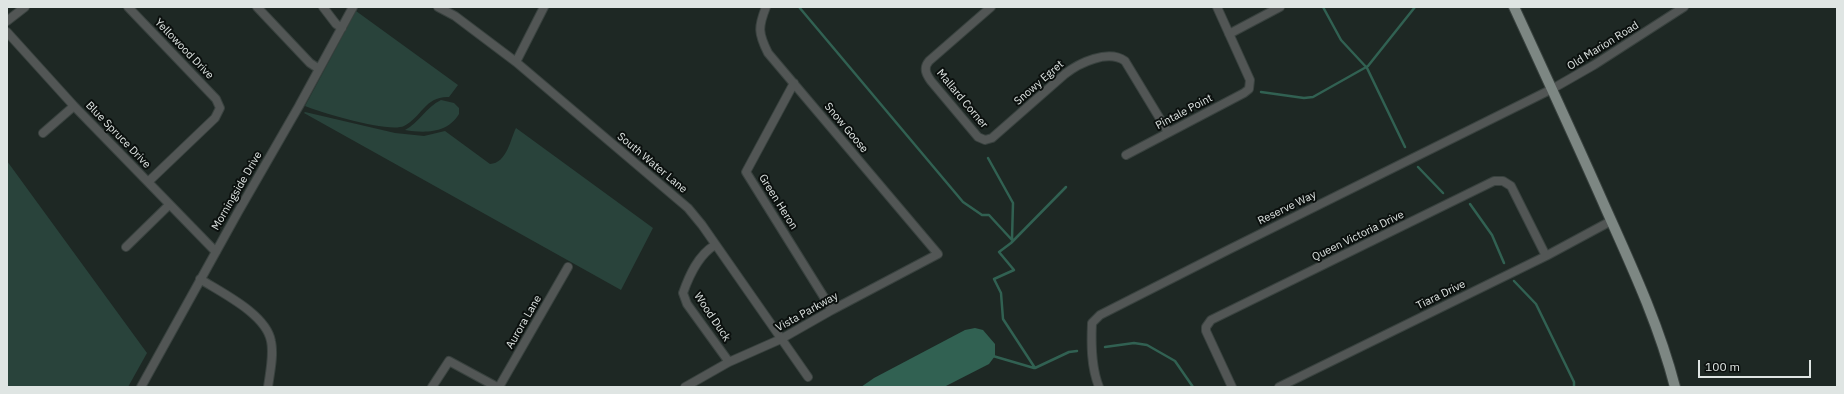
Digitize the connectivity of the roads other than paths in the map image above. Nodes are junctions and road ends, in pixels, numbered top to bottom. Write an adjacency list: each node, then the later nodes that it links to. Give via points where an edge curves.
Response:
1 (25, 7): 14 (street)
2 (128, 7): 27 (street, Yellowood Drive, via 216,99 220,108 215,118)
3 (257, 7): 19 (street, via 310,63)
4 (323, 7): 15 (street)
5 (353, 7): 15 (street, Morningside Drive)
6 (438, 7): 18 (street, South Water Lane, via 455,16)
7 (544, 7): 18 (street)
8 (766, 7): 20 (street, Snow Goose, via 760,22 760,36 768,53)
9 (991, 7): 25 (street, Mallard Corner, via 929,61 925,70 931,81 971,129)
10 (1217, 7): 17 (street)
11 (1280, 7): 17 (street)
12 (1514, 7): 21 (main road)
13 (1684, 7): 21 (street, Old Marion Road)
14 (7, 21)
15 (342, 28): 19 (street, Morningside Drive)
16 (7, 32): 22 (street, Blue Spruce Drive)
17 (1229, 34): 23 (street, Pintale Point, via 1248,76 1250,87 1244,93)
18 (516, 62): 30 (street, South Water Lane, via 688,208)
19 (319, 69): 32 (street, Morningside Drive)
20 (794, 83): 33 (street, Snow Goose); 37 (street, Green Heron, via 746,172)
21 (1552, 89): 29 (main road); 46 (street, Reserve Way, via 1230,248 1100,316 1092,323 1091,334 1094,368)
22 (74, 106): 24 (street); 27 (street, Blue Spruce Drive)
23 (1168, 132): 25 (street, Snowy Egret, via 1125,61 1111,56 1086,62 1071,69 995,136); 26 (street, Pintale Point)
24 (43, 133)
25 (985, 140)
26 (1126, 155)
27 (148, 182): 28 (street, Blue Spruce Drive)
28 (169, 205): 31 (street); 32 (street, Blue Spruce Drive)
29 (1611, 221): 34 (street, Tiara Drive); 49 (main road, via 1650,311)
30 (715, 245): 38 (street, South Water Lane); 39 (street, Wood Duck, via 706,250 700,258 683,293 687,304)
31 (126, 247)
32 (216, 252): 36 (street, Morningside Drive)
33 (938, 254): 37 (street, Vista Parkway)
34 (1546, 256): 47 (street, Queen Victoria Drive, via 1511,186 1503,181 1494,181 1211,320 1206,331); 48 (street, Tiara Drive)
35 (568, 267): 44 (street, Aurora Lane)
36 (200, 278): 41 (street, Morningside Drive); 42 (street, via 250,312 264,325 271,341)
37 (832, 310): 38 (street, Vista Parkway)
38 (781, 339): 39 (street, Vista Parkway); 40 (street, South Water Lane)
39 (729, 362): 45 (street, Vista Parkway)
40 (808, 377)
41 (141, 387)
42 (268, 387)
43 (432, 387): 44 (street, via 449,362)
44 (498, 387)
45 (685, 387)
46 (1099, 387)
47 (1232, 387)
48 (1279, 387)
49 (1675, 387)

